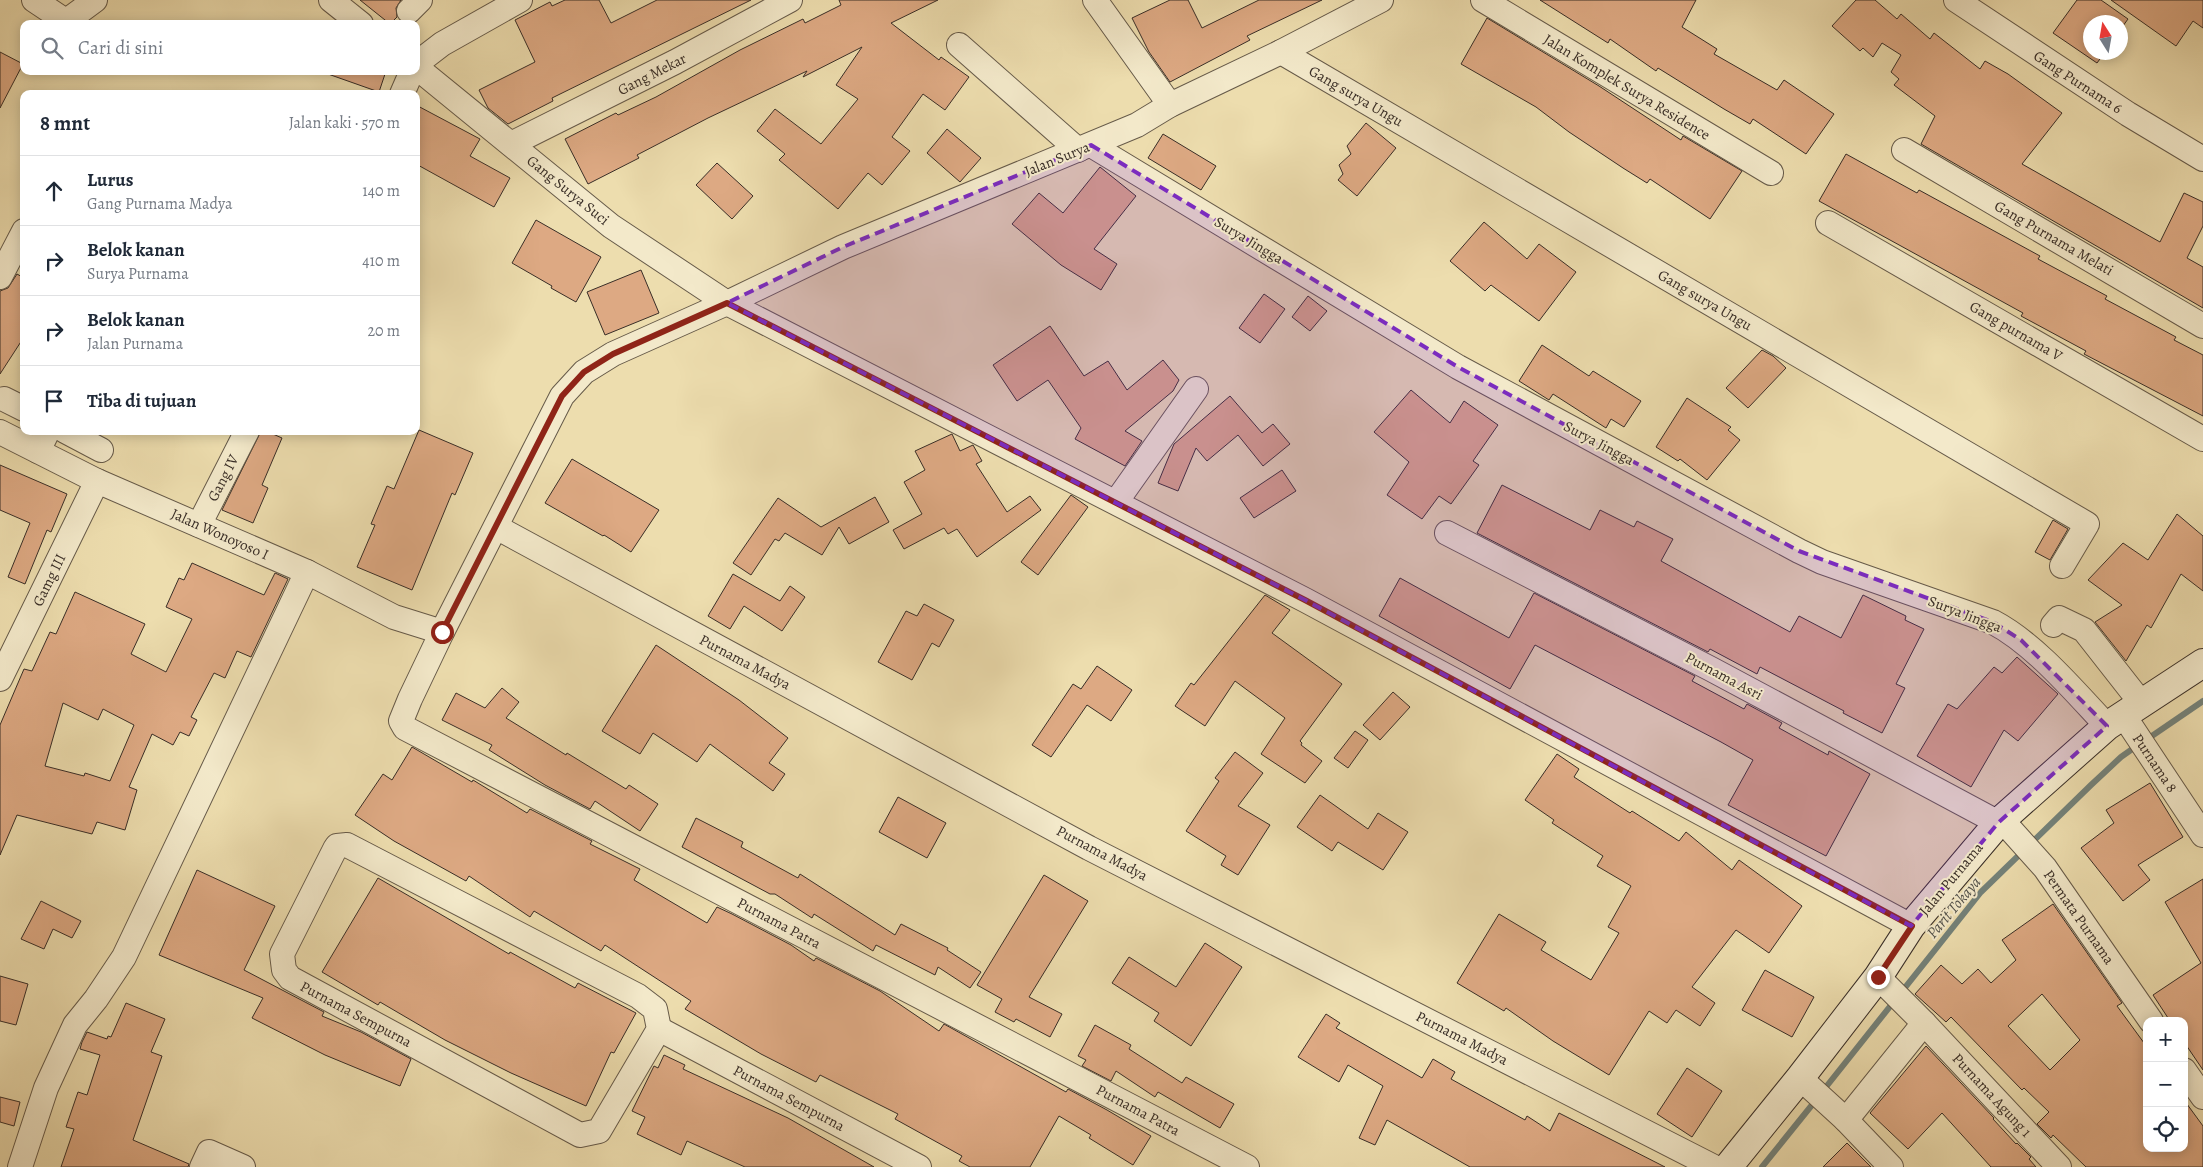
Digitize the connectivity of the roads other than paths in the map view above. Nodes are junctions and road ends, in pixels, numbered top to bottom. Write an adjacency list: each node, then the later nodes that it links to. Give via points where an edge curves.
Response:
1 (34, 0): 2 (street, via 68,20)
2 (95, 0)
3 (331, 0): 10 (street)
4 (520, 0): 13 (street, via 442,44)
5 (790, 0): 18 (street, Gang Mekar, via 676,62)
6 (1095, 0): 17 (street)
7 (1382, 0): 12 (street, Jalan Surya)
8 (1483, 0): 22 (street, Jalan Komplek Surya Residence)
9 (1956, 0): 21 (street, Gang Purnama 6, via 2128,114)
10 (356, 20)
11 (959, 45): 19 (street, Surya Jingga)
12 (1281, 52): 17 (street, Jalan Surya); 40 (street, Gang surya Ungu, via 2087,524)
13 (420, 63)
14 (420, 69): 18 (street, Gang Surya Suci)
15 (410, 75): 16 (street)
16 (404, 90)
17 (1170, 105): 19 (street, Jalan Surya, via 1137,125)
18 (512, 144): 26 (street, Gang Surya Suci, via 611,226)
19 (1084, 147): 26 (street, Jalan Surya, via 843,247); 46 (street, Surya Jingga, via 1458,367 1799,551 1993,622 2009,631 2073,690)
20 (1904, 150): 27 (street, Gang Purnama Melati)
21 (2203, 159)
22 (1771, 173)
23 (1828, 223): 32 (street, Gang purnama V)
24 (20, 239): 25 (street)
25 (0, 277)
26 (727, 303): 36 (street, Gang Surya Suci); 38 (street, Jalan Surya, via 613,354 584,372 562,396)
27 (2203, 326)
28 (1196, 389): 36 (street)
29 (0, 432): 33 (street, Jalan Wonoyoso I)
30 (73, 435): 34 (street)
31 (245, 435): 37 (street, Gang IV)
32 (2203, 438)
33 (43, 441): 35 (street, Jalan Wonoyoso I)
34 (101, 450)
35 (97, 481): 37 (street, Jalan Wonoyoso I); 45 (street, Gamg III)
36 (1116, 502): 49 (street, Gang Surya Suci)
37 (199, 525): 41 (street, Jalan Wonoyoso I)
38 (496, 527): 43 (street, Jalan Surya); 63 (street, Purnama Madya, via 1089,848)
39 (1447, 533): 47 (street, Purnama Asri)
40 (2062, 566)
41 (307, 572): 43 (street, Jalan Wonoyoso I, via 394,618); 58 (street, via 124,957 75,1025 46,1088)
42 (2053, 625): 46 (street, via 2059,618 2084,630)
43 (442, 632): 62 (street, Purnama Patra, via 401,721 405,728)
44 (2203, 663): 46 (street, Jalan Purnama)
45 (0, 679)
46 (2125, 716): 47 (street, Jalan Purnama); 48 (street, Purnama 8)
47 (2004, 826): 49 (street, Jalan Purnama); 51 (street, Permata Purnama, via 2045,868)
48 (2203, 835)
49 (1912, 926): 50 (street, Jalan Purnama)
50 (1885, 984): 52 (street, Purnama Agung 1); 55 (street, Jalan Purnama)
51 (2147, 1017)
52 (1919, 1018): 57 (street); 66 (street, Purnama Agung 1)
53 (659, 1029): 53 (street, Purnama Sempurna, via 655,1009 638,996 348,845 335,849 282,954 284,970 290,978 580,1135 599,1131); 61 (street, Purnama Sempurna)
54 (2188, 1076): 56 (street)
55 (1808, 1085): 57 (street); 64 (street, Jalan Purnama)
56 (2203, 1098)
57 (1841, 1115): 65 (street)
58 (20, 1167)
59 (202, 1167): 60 (street, via 209,1152)
60 (244, 1167)
61 (919, 1167)
62 (1247, 1167)
63 (1714, 1167)
64 (1728, 1167)
65 (1892, 1167)
66 (2060, 1167)

